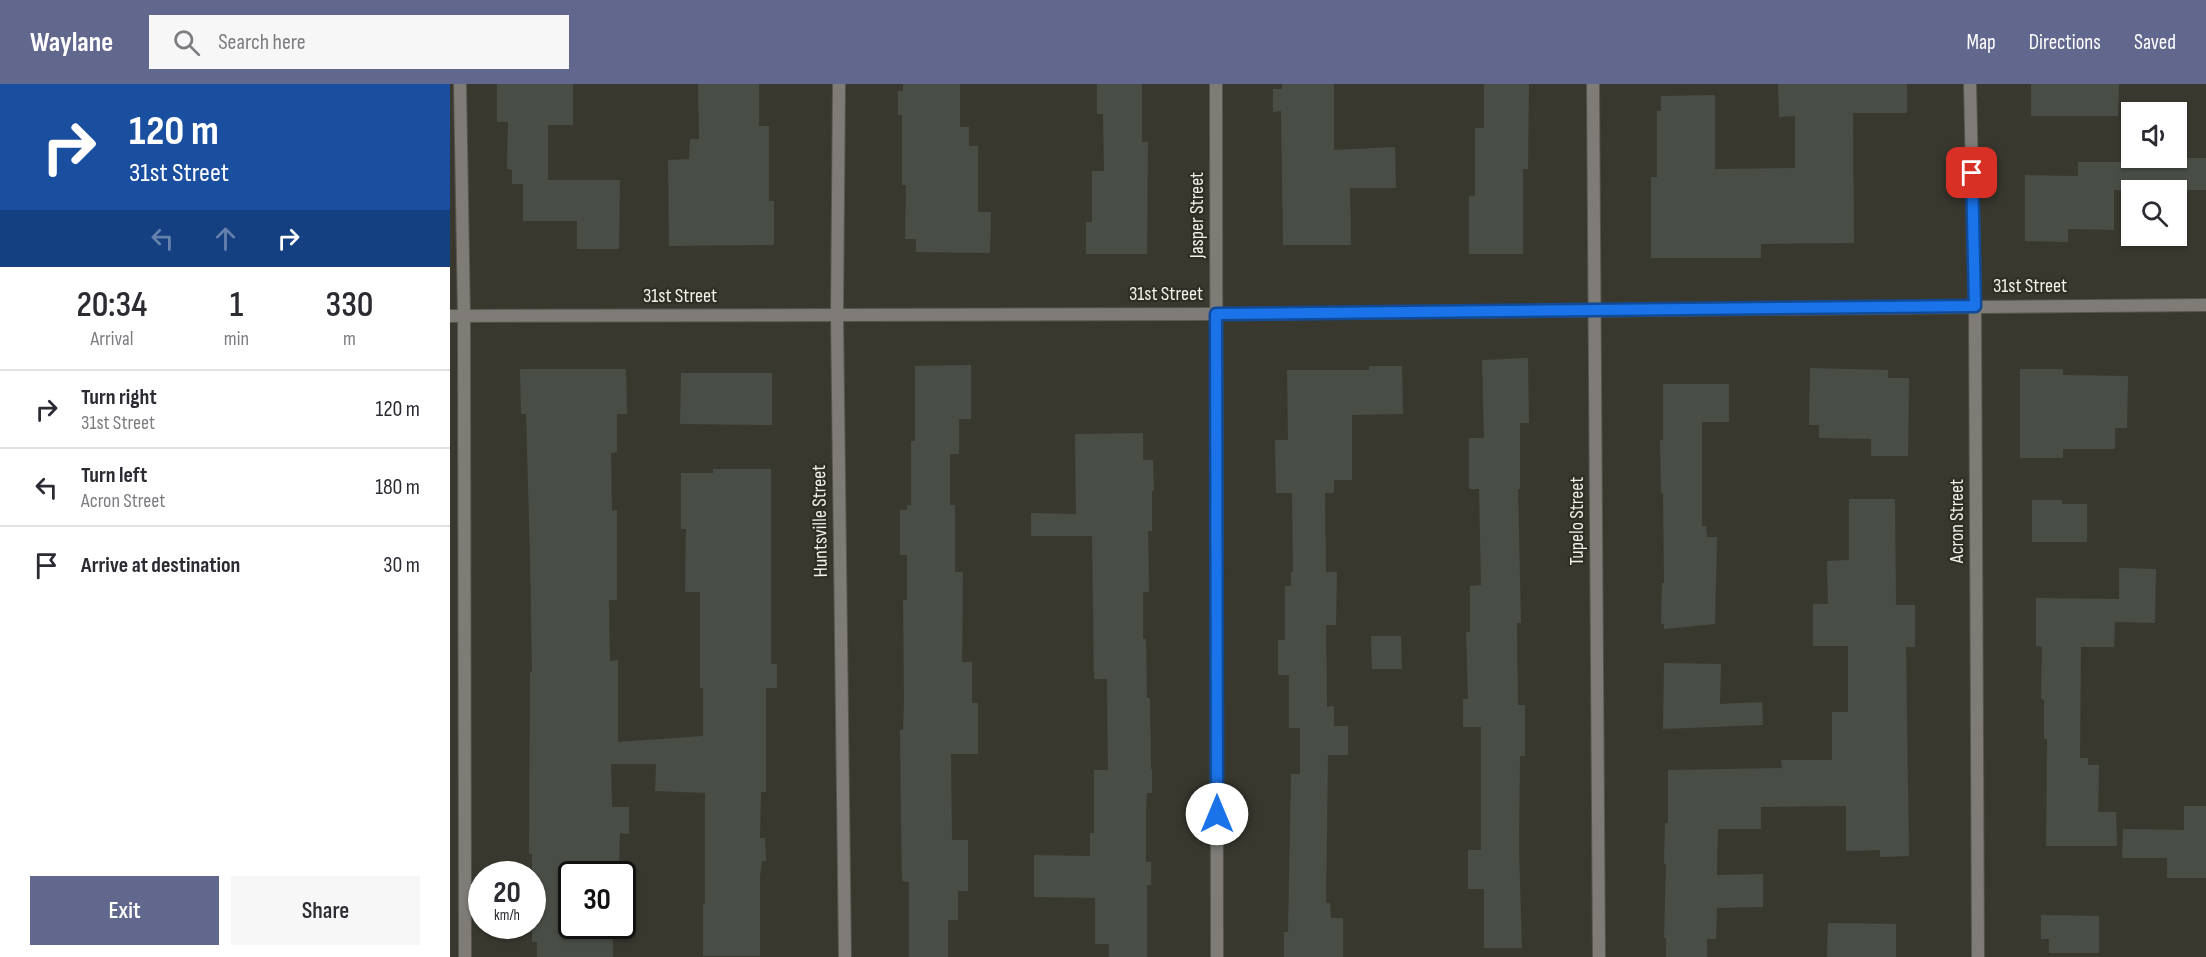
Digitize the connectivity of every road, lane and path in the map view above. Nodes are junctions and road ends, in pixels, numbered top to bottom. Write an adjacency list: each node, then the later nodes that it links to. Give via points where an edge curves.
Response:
1 (460, 84): 12 (street)
2 (839, 84): 10 (street, Huntsville Street)
3 (1216, 84): 9 (street, Jasper Street)
4 (1593, 84): 8 (street, Tupelo Street)
5 (1970, 84): 7 (street, Acron Street)
6 (2206, 305): 7 (street, 31st Street)
7 (1975, 306): 8 (street, 31st Street); 17 (street, Acron Street)
8 (1596, 309): 9 (street, 31st Street); 16 (street, Tupelo Street)
9 (1216, 314): 10 (street, 31st Street); 15 (street, Jasper Street)
10 (837, 315): 12 (street, 31st Street); 14 (street, Huntsville Street)
11 (450, 316): 12 (street, 31st Street)
12 (464, 316): 13 (street)
13 (465, 957)
14 (845, 957)
15 (1217, 957)
16 (1599, 957)
17 (1978, 957)

